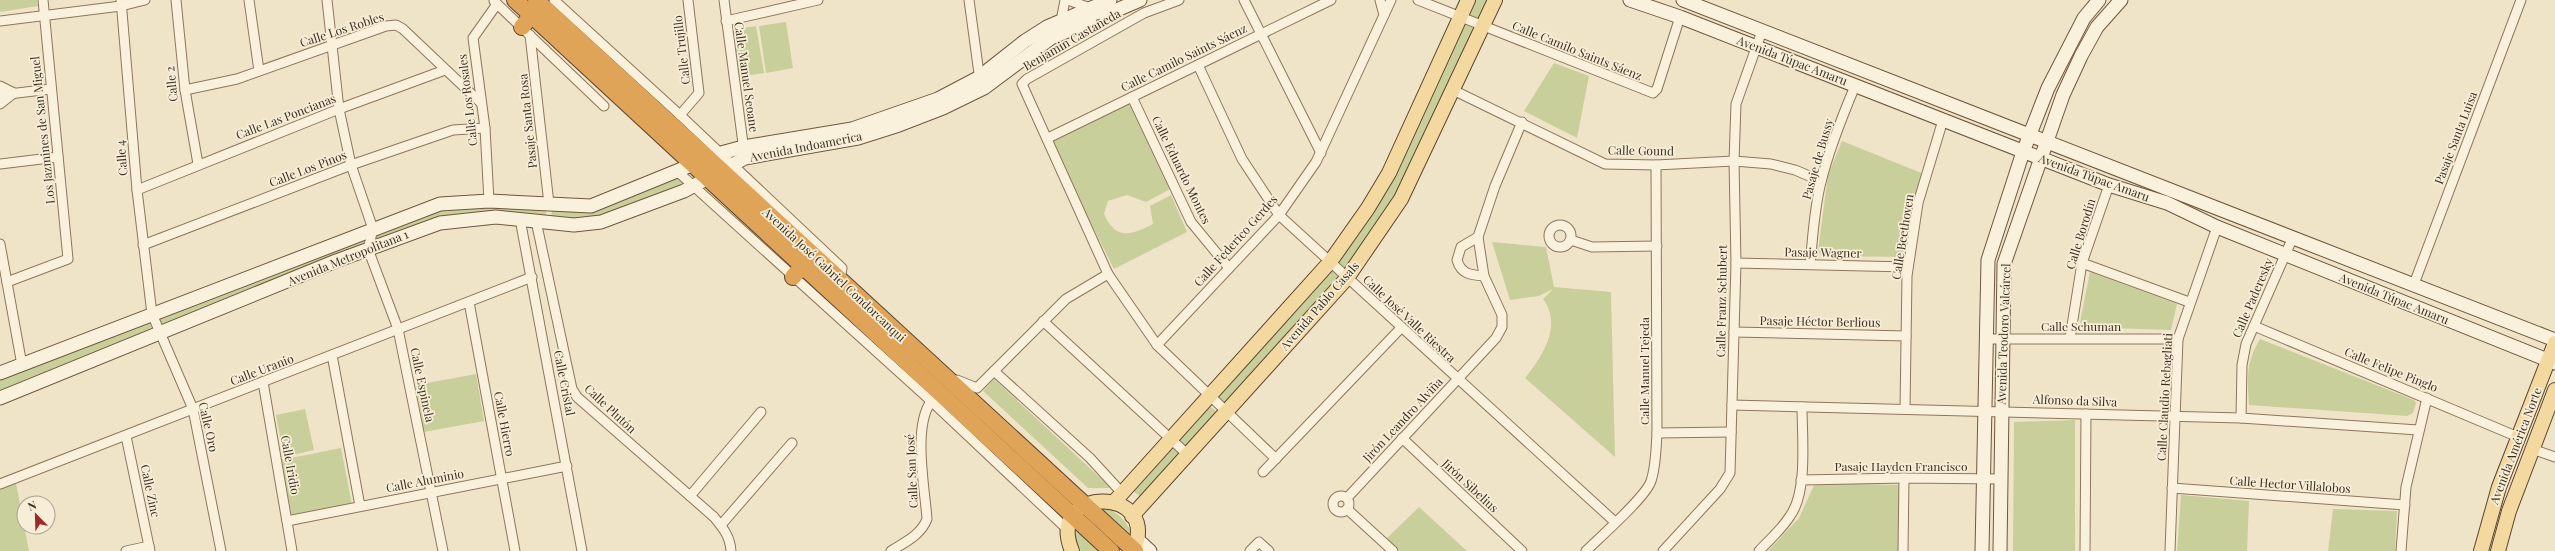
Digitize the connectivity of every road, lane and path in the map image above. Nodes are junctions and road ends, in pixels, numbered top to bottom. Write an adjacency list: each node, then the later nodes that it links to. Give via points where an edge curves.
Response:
1 (42, 0): 33 (street, Los Jazmines de San Miguel)
2 (145, 0): 29 (street)
3 (176, 0): 55 (street, Calle 2)
4 (249, 0): 48 (street)
5 (327, 0): 42 (street)
6 (515, 0): 31 (highway, Avenida José Gabriel Condorcanqui)
7 (688, 0): 63 (street, Calle Trujillo, via 699,92)
8 (724, 0): 37 (street, Calle Manuel Seoane)
9 (818, 0): 37 (street)
10 (968, 0): 50 (street)
11 (1065, 0): 38 (street)
12 (1068, 0): 30 (street)
13 (1110, 0): 30 (main road, Avenida Indoamerica)
14 (1140, 0): 50 (main road, Avenida Indoamerica, via 1051,38)
15 (1178, 0): 70 (street, Benjamin Castañeda, via 1144,13 1026,79 1022,84)
16 (1244, 0): 41 (street)
17 (1331, 0): 41 (street, Calle Camilo Saints Sáenz)
18 (1380, 0): 32 (street)
19 (1391, 0): 32 (street, Calle Federico Gerdes)
20 (1418, 0): 34 (street, Calle Camilo Saints Sáenz)
21 (1468, 0): 34 (main road, Avenida Pablo Casals)
22 (1495, 0): 39 (main road, Avenida Pablo Casals)
23 (1630, 0): 35 (main road, Avenida Túpac Amaru)
24 (1683, 0): 40 (main road, Avenida Túpac Amaru)
25 (2100, 0): 44 (main road, Avenida Teodoro Valcárcel, via 2084,18)
26 (2121, 0): 45 (main road, Avenida Teodoro Valcárcel, via 2097,27)
27 (2521, 0): 118 (street, Pasaje Santa Luisa)
28 (495, 2): 31 (street); 60 (street, Calle Los Rosales, via 473,38)
29 (121, 3): 33 (street); 88 (street, Calle 4)
30 (1090, 8): 38 (main road, Avenida Indoamerica)
31 (537, 12): 49 (highway, Avenida José Gabriel Condorcanqui, via 564,18); 61 (street); 77 (highway, Avenida José Gabriel Condorcanqui); 90 (street, Pasaje Santa Rosa)
32 (1384, 15): 67 (street, Calle Federico Gerdes)
33 (44, 16): 36 (street); 53 (street, Los Jazmines de San Miguel)
34 (1460, 17): 39 (street, Calle Camilo Saints Sáenz); 106 (main road, Avenida Pablo Casals, via 1381,188)
35 (1680, 17): 39 (street, Calle Camilo Saints Sáenz, via 1657,89 1653,93); 43 (main road, Avenida Túpac Amaru)
36 (0, 21)
37 (726, 21): 72 (street, Calle Manuel Seoane)
38 (1061, 21): 50 (main road, Avenida Indoamerica, via 1025,41)
39 (1482, 26): 54 (main road, Avenida Pablo Casals)
40 (1762, 31): 43 (street, Calle Franz Schubert); 69 (main road, Avenida Túpac Amaru)
41 (1262, 34): 46 (street, Calle Camilo Saints Sáenz); 68 (street)
42 (332, 45): 47 (street, Calle Los Robles, via 386,26 396,25); 48 (street, Calle Los Robles); 62 (street)
43 (1756, 47): 52 (main road, Avenida Túpac Amaru); 78 (street, Calle Franz Schubert, via 1736,104)
44 (2067, 48): 45 (main road); 69 (main road, Avenida Teodoro Valcárcel)
45 (2080, 56): 71 (main road, Avenida Teodoro Valcárcel)
46 (1198, 65): 58 (street, Calle Camilo Saints Sáenz); 91 (street, Calle José Valle Riestra, via 1242,159)
47 (445, 70): 60 (street, Calle Los Robles); 62 (street, Calle Las Poncianas)
48 (259, 71): 55 (street, Calle Los Robles, via 237,79)
49 (626, 74): 63 (street); 77 (highway, Avenida José Gabriel Condorcanqui)
50 (981, 83): 72 (main road, Avenida Indoamerica, via 852,129)
51 (0, 86): 56 (street)
52 (1855, 86): 64 (main road, Avenida Túpac Amaru); 85 (street, Pasaje de Bussy)
53 (51, 89): 56 (street); 75 (street, Los Jazmines de San Miguel)
54 (1451, 89): 65 (street, Calle Gound); 116 (main road, Avenida Pablo Casals, via 1401,199)
55 (185, 90): 80 (street, Calle 2)
56 (14, 93): 57 (street); 59 (street)
57 (0, 95)
58 (1132, 97): 70 (street, Calle Camilo Saints Sáenz); 111 (street, Calle Eduardo Montes, via 1190,222)
59 (0, 104)
60 (482, 104): 66 (street, Calle Los Rosales)
61 (604, 106)
62 (339, 109): 80 (street, Calle Las Poncianas); 81 (street)
63 (680, 115): 77 (street)
64 (1943, 120): 73 (main road, Avenida Túpac Amaru); 110 (street, Calle Beethoven, via 1918,203)
65 (1522, 122): 82 (street, Calle Gound, via 1605,164); 96 (street, Jirón Leandro Alviña, via 1495,186)
66 (485, 128): 81 (street, Calle Los Pinos, via 453,130); 89 (street, Calle Los Rosales)
67 (1331, 129): 68 (street, via 1321,136); 74 (street, Calle Federico Gerdes)
68 (1311, 132): 74 (street)
69 (2029, 134): 71 (main road, Avenida Túpac Amaru); 73 (main road, Avenida Teodoro Valcárcel)
70 (1048, 138): 113 (street)
71 (2047, 141): 76 (main road, Avenida Teodoro Valcárcel); 97 (main road, Avenida Túpac Amaru)
72 (744, 152): 77 (main road, Avenida Indoamerica); 83 (main road, Avenida Indoamerica)
73 (2023, 152): 76 (main road, Avenida Túpac Amaru); 131 (main road, Avenida Teodoro Valcárcel, via 1988,260)
74 (1321, 153): 91 (street, Calle Federico Gerdes)
75 (58, 157): 79 (street); 117 (street, Los Jazmines de San Miguel, via 68,259)
76 (2040, 158): 86 (main road, Avenida Túpac Amaru); 132 (main road, Avenida Teodoro Valcárcel, via 2004,264)
77 (707, 159): 83 (highway, Avenida José Gabriel Condorcanqui); 84 (main road, Avenida Metropolitana 1)
78 (1734, 161): 82 (street, Calle Gound); 85 (street, Calle Gound, via 1771,164 1795,170); 107 (street, Calle Franz Schubert)
79 (0, 164)
80 (198, 164): 88 (street, Calle Las Poncianas)
81 (351, 165): 95 (street); 101 (street, Calle Los Pinos)
82 (1656, 165): 103 (street, Calle Manuel Tejeda)
83 (720, 171): 87 (main road, Avenida Metropolitana 1); 112 (highway, Avenida José Gabriel Condorcanqui); 144 (highway, Avenida José Gabriel Condorcanqui, via 840,280)
84 (678, 172): 87 (street); 90 (main road, Avenida Metropolitana 1, via 591,206)
85 (1821, 181): 109 (street, Pasaje de Bussy, via 1814,214)
86 (2109, 185): 94 (main road, Avenida Túpac Amaru, via 2167,203); 108 (street, Calle Borodín)
87 (693, 186): 93 (main road, Avenida Metropolitana 1, via 601,222 574,225); 112 (street)
88 (137, 190): 101 (street, Calle 4)
89 (489, 201): 90 (main road, Avenida Metropolitana 1); 95 (main road, Avenida Metropolitana 1, via 440,204)
90 (549, 204)
91 (1279, 216): 106 (street, Calle José Valle Riestra); 111 (street, Calle Federico Gerdes)
92 (520, 219): 93 (main road, Avenida Metropolitana 1); 102 (street, Calle Cristal); 104 (main road, Avenida Metropolitana 1, via 496,217 446,222)
93 (536, 221): 99 (street, Calle Plutón)
94 (2217, 227): 105 (main road, Avenida Túpac Amaru); 120 (street, Calle Claudio Rebagliati)
95 (373, 229): 104 (street); 121 (main road, Avenida Metropolitana 1)
96 (1478, 237): 114 (street, Jirón Leandro Alviña); 114 (street, via 1461,247 1457,260 1468,275)
97 (2293, 237): 105 (street, Calle Paderesky); 118 (main road, Avenida Túpac Amaru)
98 (1570, 240): 103 (street, via 1592,246)
99 (541, 243): 102 (street); 183 (street, Calle Plutón, via 572,389 576,397)
100 (0, 244): 117 (street)
101 (144, 245): 121 (street, Calle 4)
102 (525, 246): 115 (street, Calle Cristal)
103 (1657, 246): 163 (street, Calle Manuel Tejeda)
104 (368, 249): 124 (street, Calle Espinela); 128 (main road, Avenida Metropolitana 1)
105 (2285, 254): 123 (street, Calle Paderesky); 136 (main road, Avenida Túpac Amaru)
106 (1330, 262): 116 (street, Calle José Valle Riestra); 147 (main road, Avenida Pablo Casals)
107 (1736, 263): 109 (street, Pasaje Wagner); 127 (street, Calle Franz Schubert)
108 (2082, 263): 120 (street); 130 (street, Calle Borodín)
109 (1810, 264): 110 (street, Pasaje Wagner)
110 (1908, 266): 129 (street, Calle Beethoven)
111 (1229, 268): 135 (street, Calle Federico Gerdes)
112 (798, 271): 144 (highway, Avenida José Gabriel Condorcanqui, via 878,344)
113 (1108, 274): 122 (street, via 1066,299); 135 (street)
114 (1484, 276): 142 (street, Jirón Leandro Alviña, via 1502,315 1502,327 1496,338)
115 (532, 277): 119 (street, Calle Uranio); 173 (street, Calle Cristal)
116 (1347, 278): 125 (street, Calle José Valle Riestra); 156 (main road, Avenida Pablo Casals)
117 (7, 282): 139 (street)
118 (2414, 284): 126 (main road, Avenida Túpac Amaru)
119 (469, 302): 124 (street, Calle Uranio); 177 (street, Calle Hierro)
120 (2189, 302): 133 (street, Calle Claudio Rebagliati)
121 (152, 314): 128 (street, Calle Oro); 139 (main road, Avenida Metropolitana 1)
122 (1043, 321): 140 (street); 167 (street)
123 (2254, 326): 149 (street, Calle Felipe Pinglo); 160 (street, Calle Paderesky, via 2246,344 2242,365)
124 (398, 329): 137 (street, Calle Uranio); 182 (street, Calle Espinela)
125 (1400, 329): 142 (street, Calle José Valle Riestra); 172 (street)
126 (2533, 331): 134 (main road, Avenida Túpac Amaru); 136 (main road)
127 (1734, 332): 129 (street, Pasaje Héctor Berlious); 150 (street, Calle Franz Schubert)
128 (160, 333): 148 (main road, Avenida Metropolitana 1); 152 (street, Calle Oro)
129 (1906, 336): 153 (street, Calle Beethoven)
130 (2070, 338): 132 (street, Calle Schuman); 133 (street, Calle Schuman)
131 (1985, 339): 132 (street, Calle Schuman); 154 (main road, Avenida Teodoro Valcárcel)
132 (2003, 339): 157 (main road, Avenida Teodoro Valcárcel)
133 (2178, 339): 159 (street, Calle Claudio Rebagliati)
134 (2555, 342): 138 (main road, Avenida América Norte)
135 (1157, 345): 147 (street)
136 (2523, 350): 138 (main road, Avenida Túpac Amaru)
137 (332, 355): 143 (street, Calle Uranio); 188 (street)
138 (2552, 362): 145 (main road, Avenida América Norte)
139 (22, 365): 141 (main road, Avenida Metropolitana 1)
140 (994, 371): 144 (street, via 977,388 958,380); 184 (street, via 1085,453)
141 (0, 374)
142 (1457, 380): 166 (street, Jirón Leandro Alviña); 192 (street, Calle José Valle Riestra)
143 (264, 382): 152 (street, Calle Uranio); 191 (street, Calle Iridio)
144 (940, 391): 186 (highway, Avenida José Gabriel Condorcanqui); 193 (highway, Avenida José Gabriel Condorcanqui); 204 (street, Calle San José, via 922,422 926,519 923,528 917,534)
145 (2535, 394): 146 (main road); 165 (main road, Avenida América Norte)
146 (2553, 395): 169 (main road, Avenida América Norte)
147 (1210, 397): 156 (street); 167 (main road, Avenida Pablo Casals)
148 (0, 398)
149 (2427, 398): 161 (street); 165 (street, Calle Felipe Pinglo)
150 (1732, 405): 151 (street, Alfonso da Silva); 162 (street, Calle Franz Schubert)
151 (1802, 407): 153 (street, Alfonso da Silva); 179 (street)
152 (193, 409): 164 (street, Calle Uranio); 198 (street, Calle Oro)
153 (1906, 409): 154 (street, Alfonso da Silva)
154 (1983, 411): 157 (street, Alfonso da Silva); 176 (main road, Avenida Teodoro Valcárcel)
155 (761, 412): 183 (street)
156 (1225, 412): 170 (main road, Avenida Pablo Casals); 172 (street)
157 (2002, 412): 158 (street, Alfonso da Silva); 178 (main road, Avenida Teodoro Valcárcel)
158 (2086, 414): 159 (street, Alfonso da Silva); 218 (street)
159 (2175, 416): 160 (street, Alfonso da Silva); 181 (street, Calle Claudio Rebagliati)
160 (2241, 418): 161 (street, Alfonso da Silva)
161 (2418, 430): 187 (street)
162 (1731, 432): 163 (street); 213 (street, Calle Franz Schubert, via 1730,473 1720,490)
163 (1657, 433): 192 (street, Calle Manuel Tejeda, via 1650,483)
164 (126, 436): 180 (street, Calle Uranio); 196 (street, Calle Zinc)
165 (2518, 437): 221 (main road, Avenida América Norte, via 2490,516)
166 (1402, 438): 185 (street, Jirón Leandro Alviña); 211 (street, Jirón Sibelius)
167 (1172, 440): 170 (street); 184 (main road, Avenida Pablo Casals)
168 (792, 443): 194 (street)
169 (2532, 449): 171 (street); 222 (main road, Avenida América Norte)
170 (1187, 454): 190 (main road, Avenida Pablo Casals)
171 (2555, 457)
172 (1276, 459): 174 (street)
173 (567, 466): 177 (street, Calle Aluminio); 202 (street, Calle Cristal)
174 (1263, 472)
175 (1904, 478): 176 (street, Pasaje Hayden Francisco); 179 (street, Pasaje Hayden Francisco); 215 (street)
176 (1983, 478): 178 (street, Pasaje Hayden Francisco); 216 (main road, Avenida Teodoro Valcárcel)
177 (502, 479): 182 (street, Calle Aluminio); 201 (street, Calle Hierro)
178 (2001, 479): 217 (main road, Avenida Teodoro Valcárcel)
179 (1802, 480): 214 (street, via 1791,516)
180 (0, 484)
181 (2172, 488): 187 (street, Calle Hector Villalobos); 219 (street, Calle Claudio Rebagliati)
182 (432, 492): 188 (street, Calle Aluminio); 200 (street, Calle Espinela)
183 (690, 496): 194 (street, Calle Plutón)
184 (1118, 497): 186 (main road, via 1096,500); 190 (main road)
185 (1347, 498): 189 (street); 189 (street, via 1338,496 1333,504 1339,511)
186 (1085, 505): 193 (main road); 195 (highway, Avenida José Gabriel Condorcanqui)
187 (2405, 505): 220 (street)
188 (360, 506): 191 (street, Calle Aluminio)
189 (1347, 509): 210 (street)
190 (1132, 516): 195 (main road)
191 (287, 521): 199 (street, Calle Iridio)
192 (1615, 522): 212 (street, Calle Manuel Tejeda)
193 (1071, 523): 205 (main road); 206 (highway, Avenida José Gabriel Condorcanqui)
194 (721, 525): 203 (street, Calle Plutón, via 730,541)
195 (1134, 548): 207 (main road)
196 (150, 549): 197 (street)
197 (126, 551)
198 (221, 551)
199 (292, 551)
200 (443, 551)
201 (516, 551)
202 (582, 551)
203 (731, 551)
204 (890, 551)
205 (1072, 551)
206 (1110, 551)
207 (1150, 551)
208 (1250, 551): 209 (street, via 1259,542)
209 (1269, 551)
210 (1393, 551)
211 (1522, 551)
212 (1586, 551)
213 (1663, 551)
214 (1759, 551)
215 (1903, 551)
216 (1982, 551)
217 (2000, 551)
218 (2085, 551)
219 (2170, 551)
220 (2401, 551)
221 (2481, 551)
222 (2498, 551)

